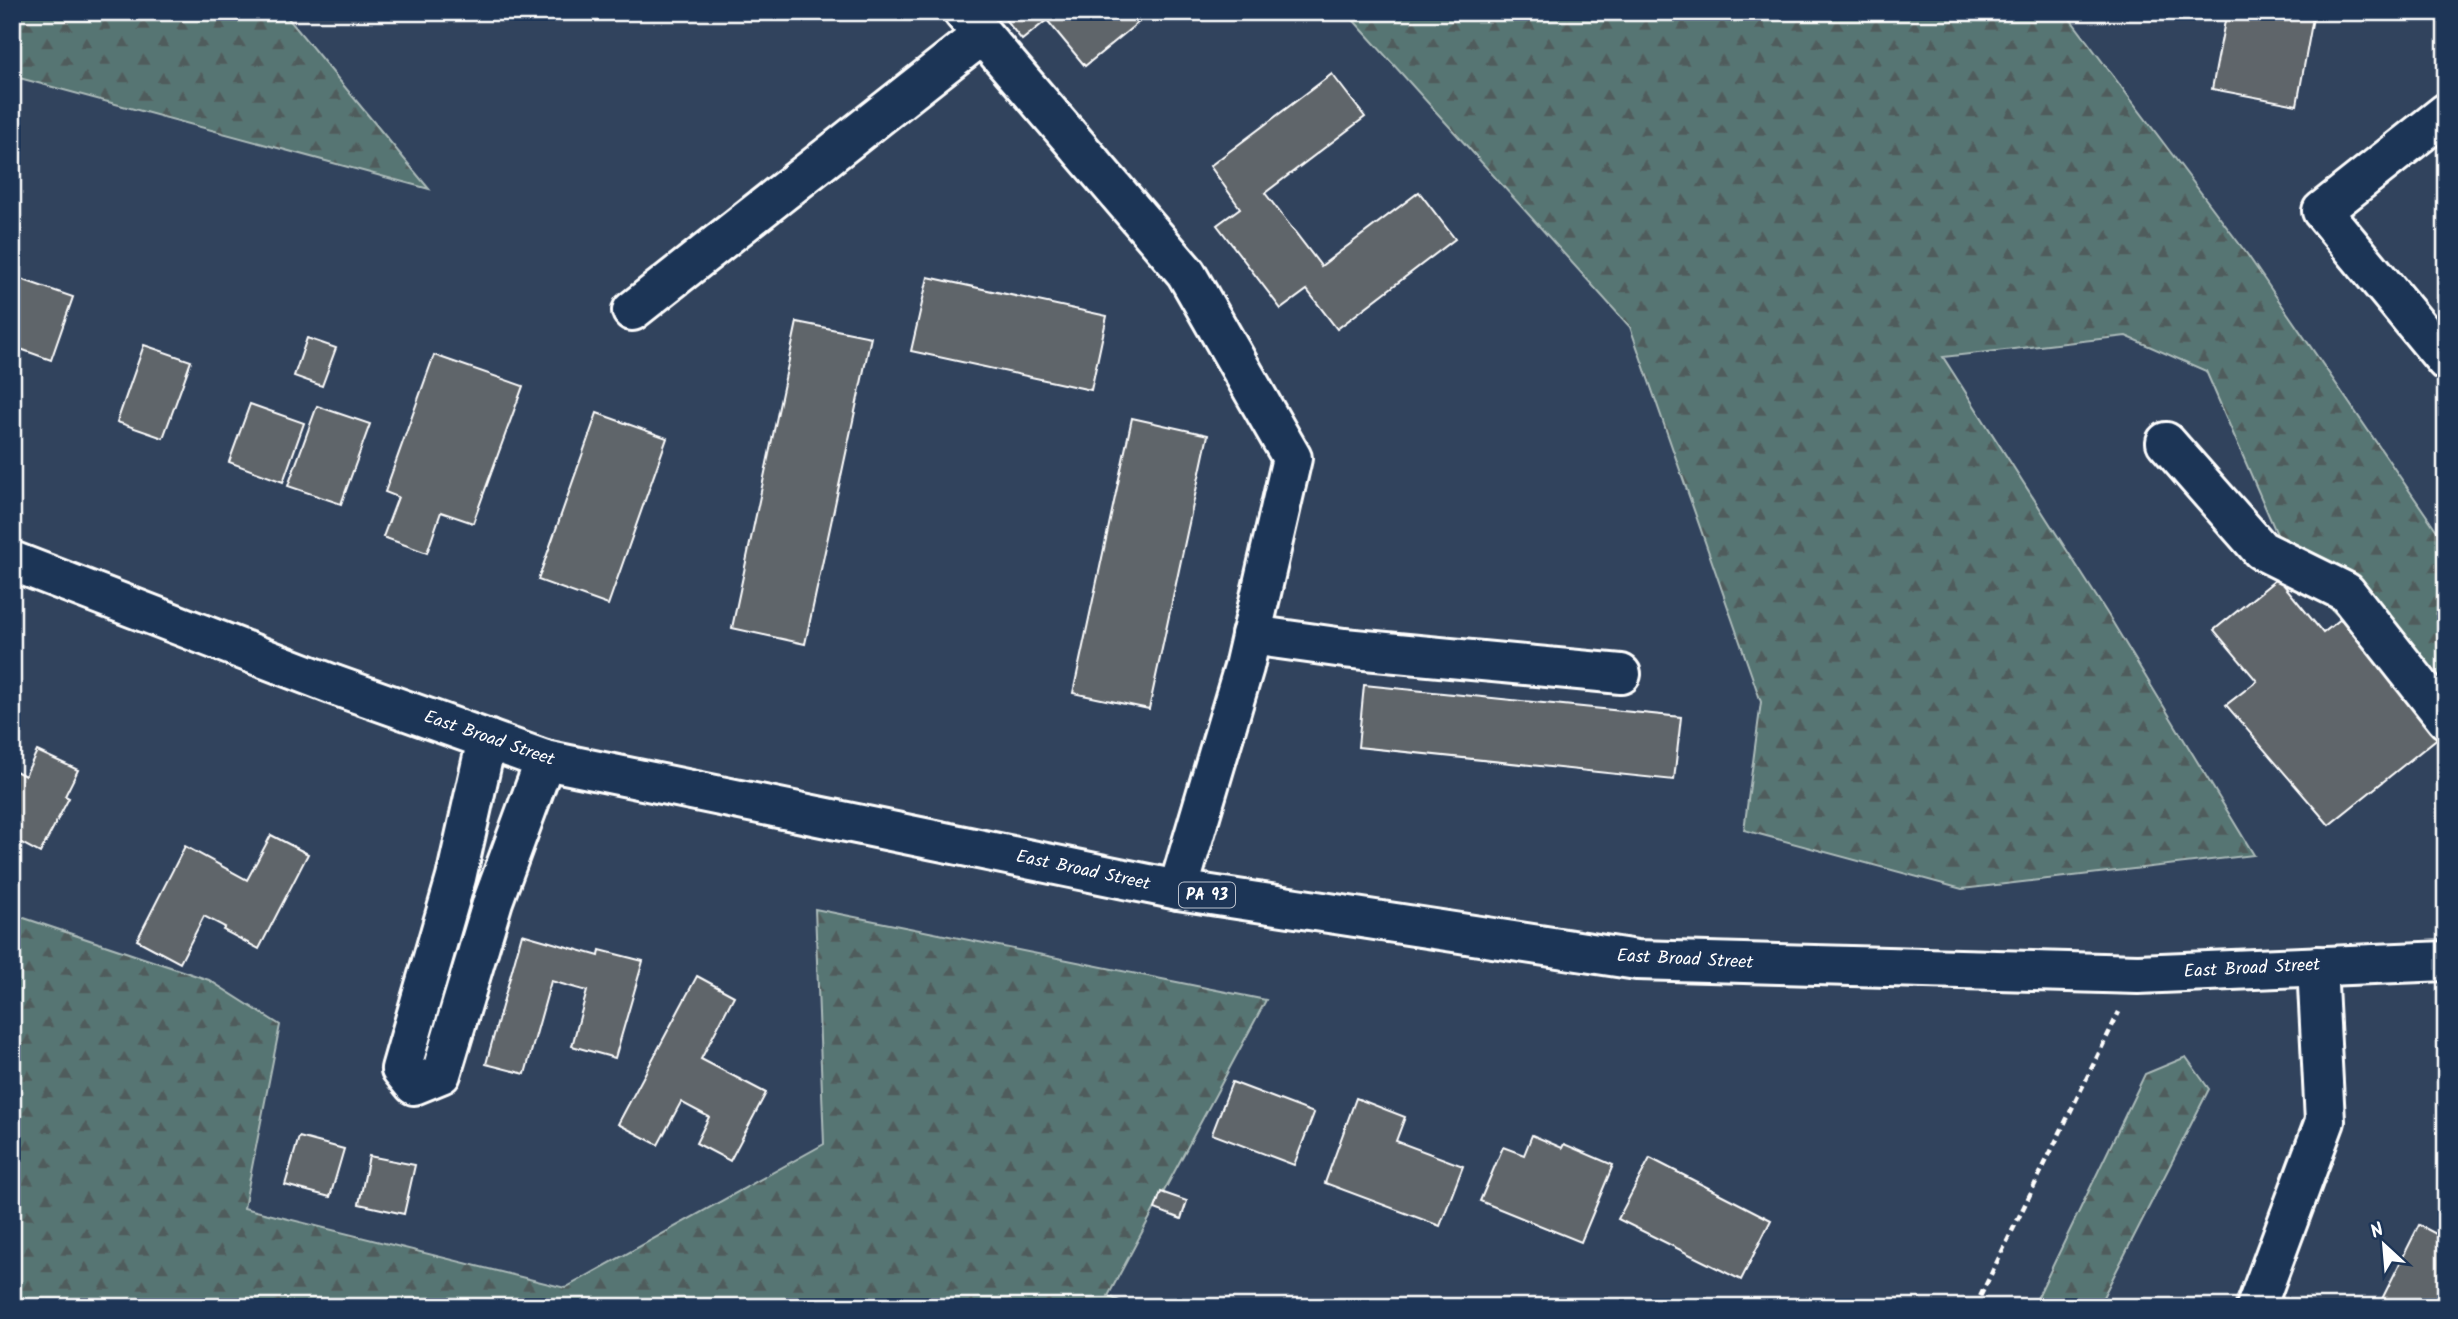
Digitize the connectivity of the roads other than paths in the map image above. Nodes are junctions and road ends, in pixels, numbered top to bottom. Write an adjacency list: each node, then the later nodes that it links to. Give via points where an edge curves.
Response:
1 (972, 23): 3 (main road); 7 (main road, via 1186,273 1292,458)
2 (2446, 113): 4 (main road, via 2322,211)
3 (632, 311)
4 (2446, 361)
5 (2166, 442): 9 (main road, via 2261,550 2346,592)
6 (12, 561): 10 (main road, East Broad Street / PA 93)
7 (1251, 635): 8 (main road); 12 (main road)
8 (1621, 674)
9 (2446, 719)
10 (487, 739): 11 (main road, East Broad Street / PA 93); 11 (main road, via 456,878 401,1069 414,1085 441,1074 493,901)
11 (545, 760): 12 (main road, East Broad Street / PA 93)
12 (1178, 890): 14 (main road, East Broad Street / PA 93, via 1637,960 2138,974)
13 (2446, 961): 14 (main road, East Broad Street / PA 93)
14 (2318, 966): 15 (main road, via 2325,1121)
15 (2256, 1307)

